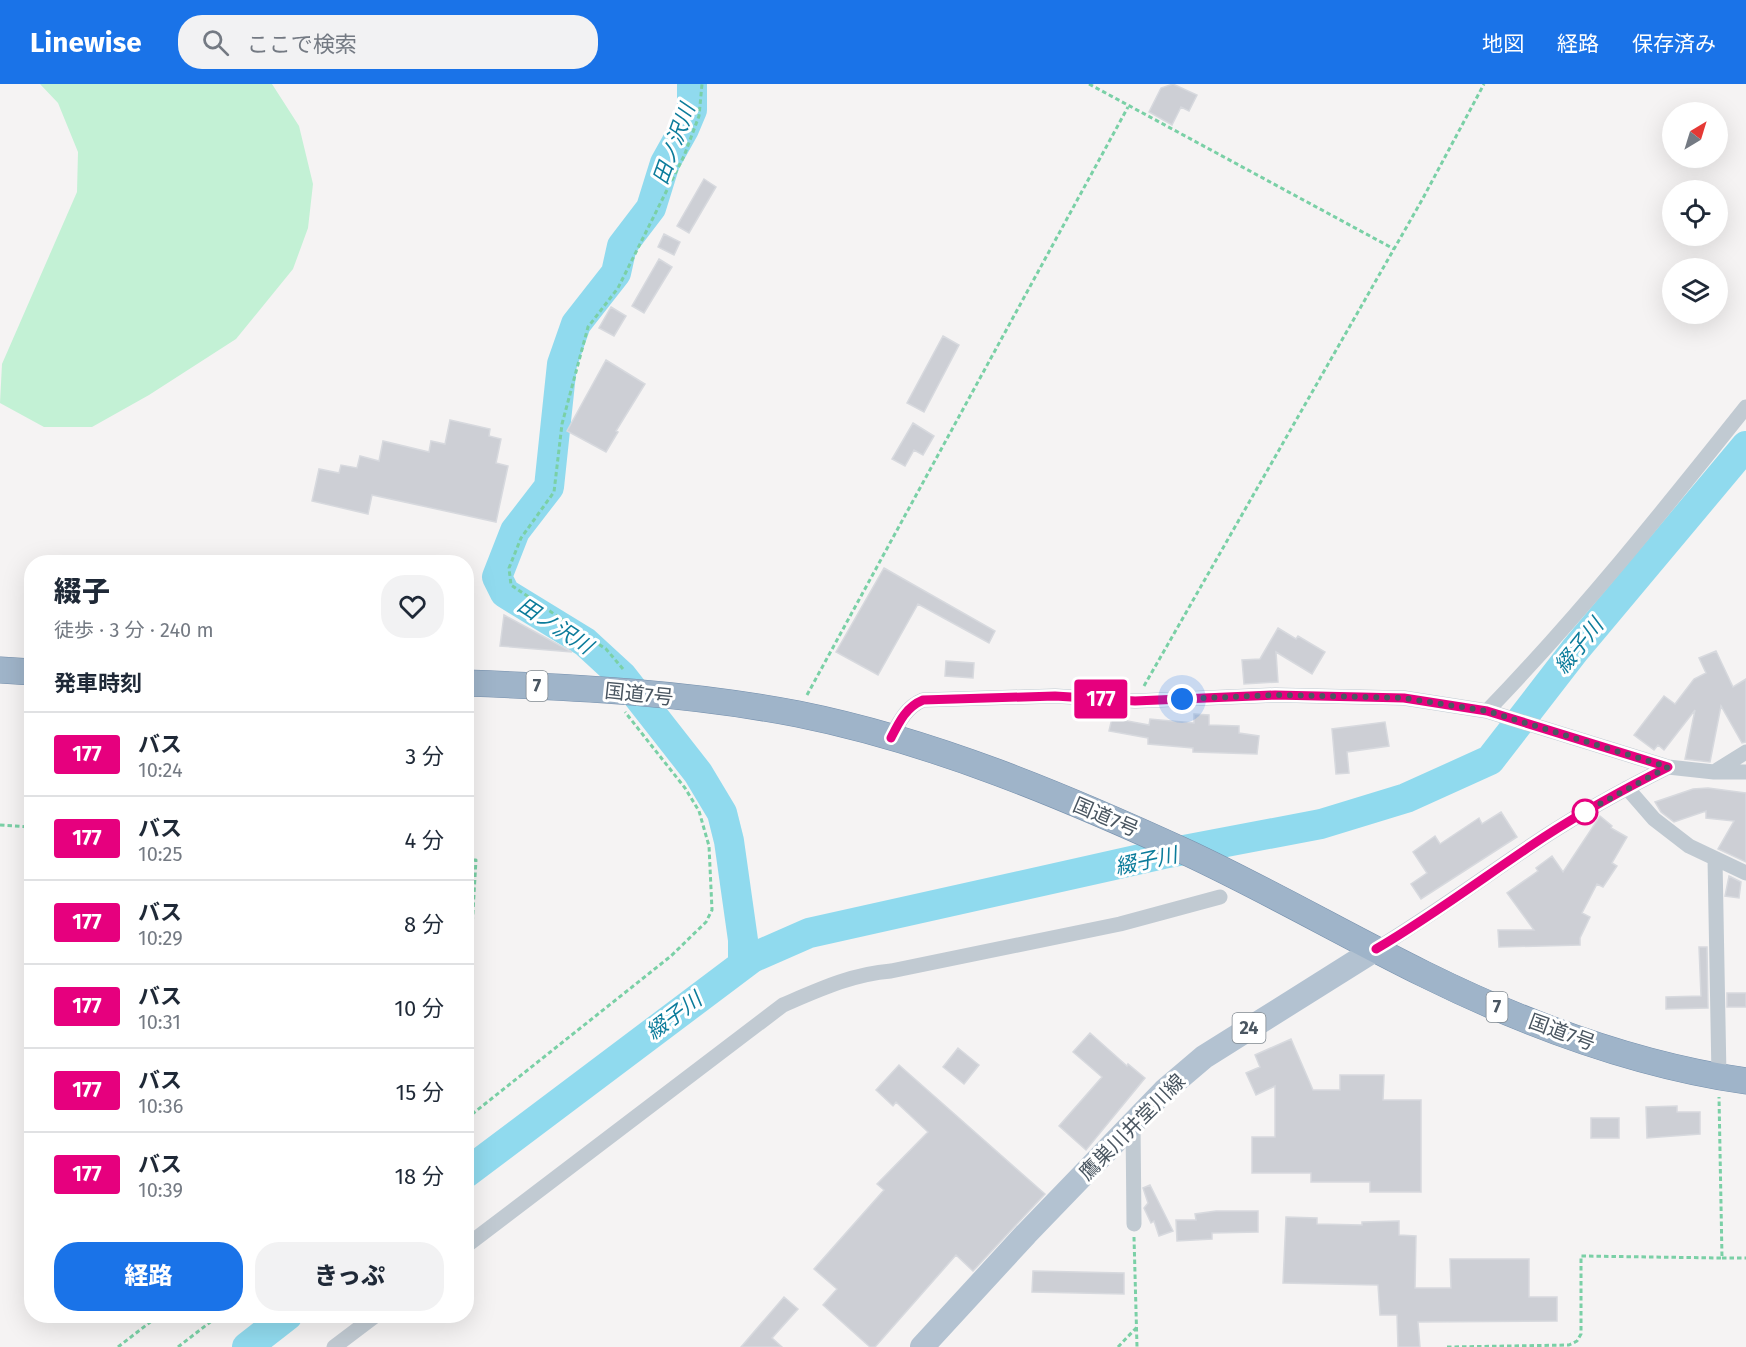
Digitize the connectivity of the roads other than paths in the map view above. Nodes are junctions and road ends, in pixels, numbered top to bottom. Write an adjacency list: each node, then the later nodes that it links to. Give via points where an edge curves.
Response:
1 (1746, 407): 5 (street, via 1635,547)
2 (0, 670): 3 (highway)
3 (24, 672)
4 (474, 682): 6 (highway, 国道7号 / 7, via 607,690 797,714)
5 (1487, 711): 6 (street, via 1394,698 1275,695 1135,701 1055,696 923,700 907,711); 8 (street)
6 (891, 738): 15 (highway, 国道7号 / 7, via 1033,786 1106,816 1264,890)
7 (1746, 752): 9 (street)
8 (1668, 767): 9 (street); 11 (street)
9 (1714, 772): 10 (street)
10 (1746, 772)
11 (1627, 788): 12 (street, via 1654,819 1689,846); 15 (street, via 1545,836)
12 (1716, 859): 13 (street); 16 (street)
13 (1746, 873)
14 (1220, 897): 20 (street, via 1120,924 868,973 783,1005)
15 (1376, 949): 16 (highway, 国道7号 / 7, via 1488,1004 1561,1033); 18 (main road, 鷹巣川井堂川線 / 24, via 1204,1057)
16 (1719, 1076): 17 (highway, 国道7号 / 7)
17 (1746, 1081)
18 (1133, 1123): 19 (street); 23 (main road, 鷹巣川井堂川線 / 24)
19 (1134, 1224)
20 (474, 1240)
21 (366, 1323): 22 (street)
22 (334, 1347)
23 (922, 1347)

